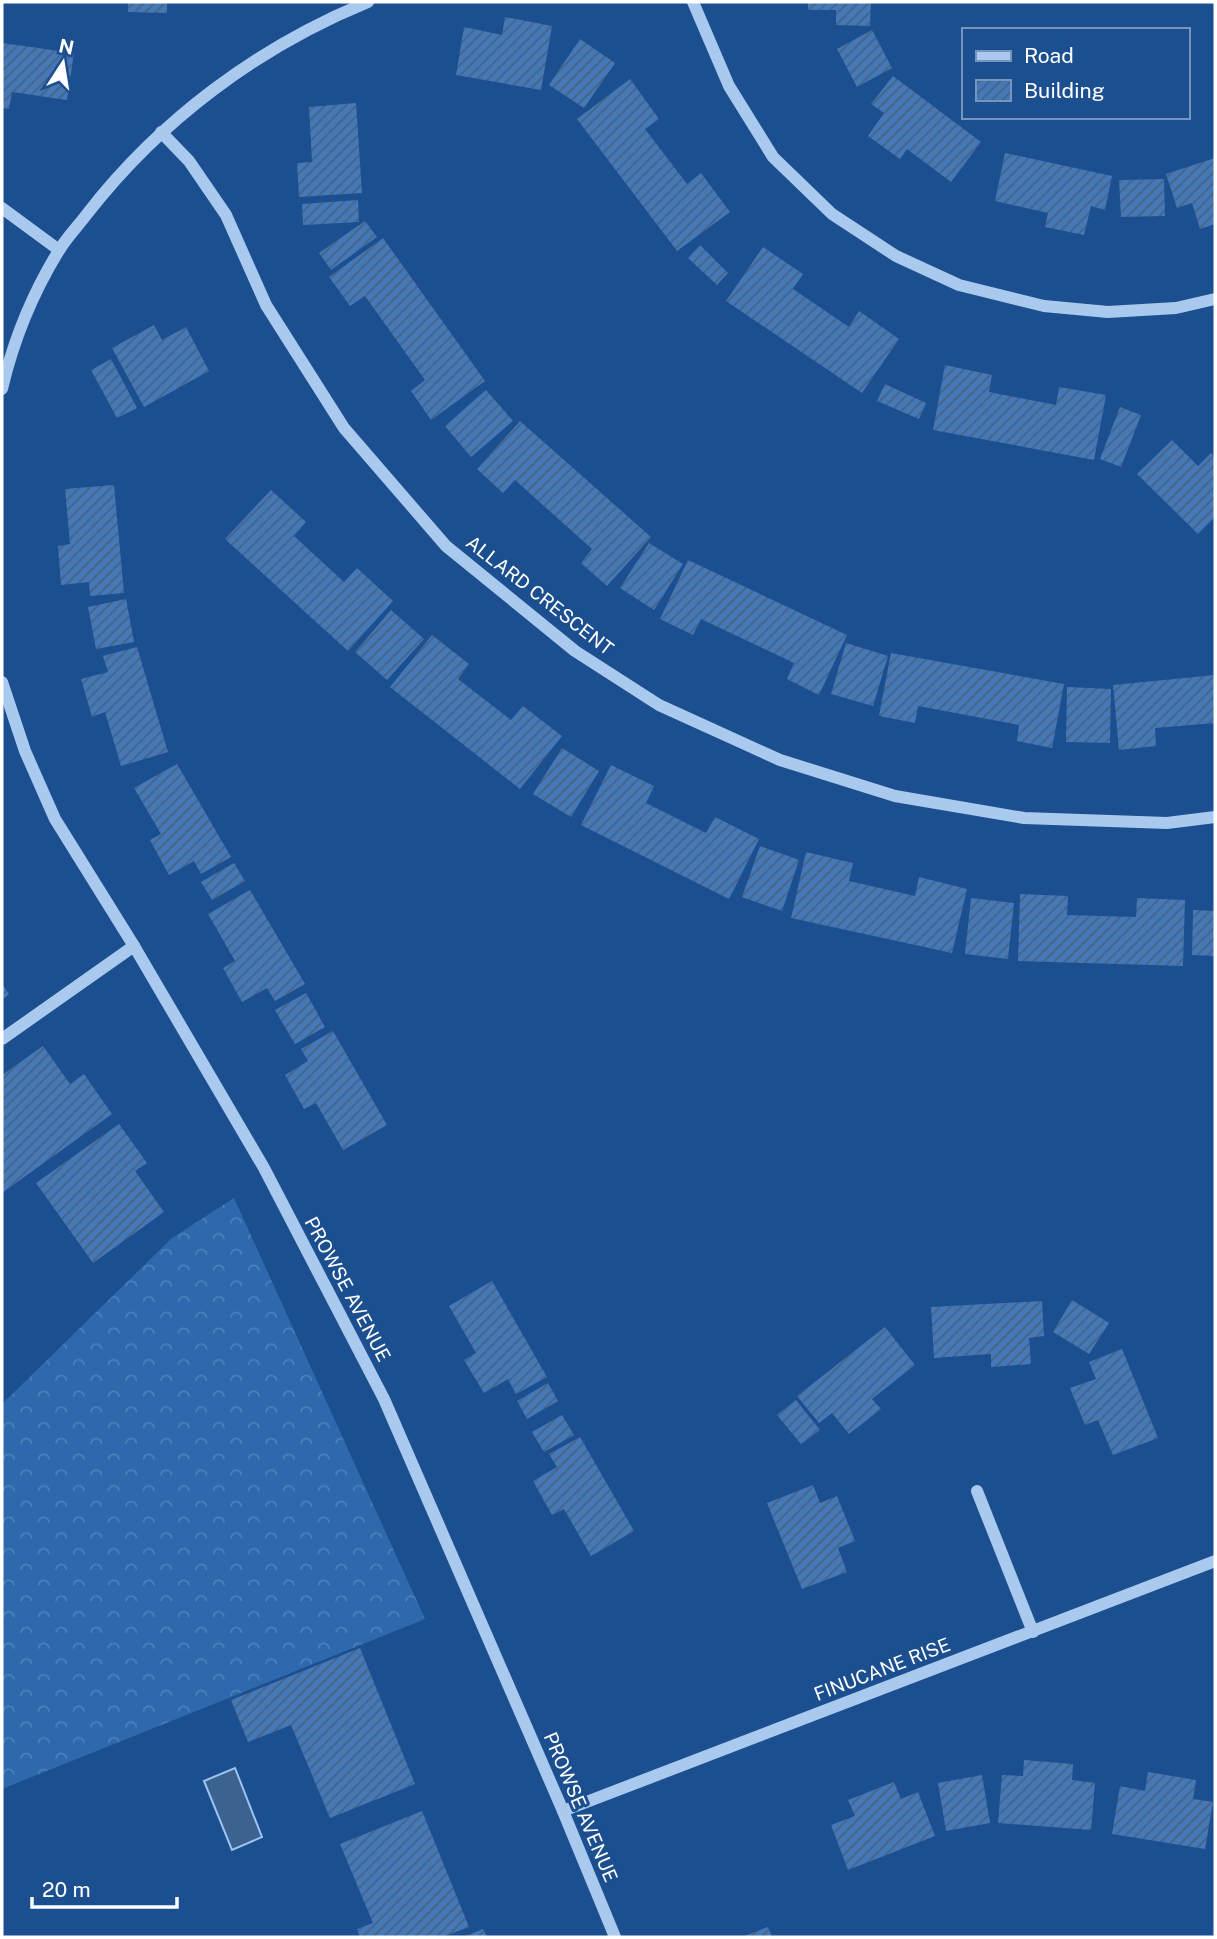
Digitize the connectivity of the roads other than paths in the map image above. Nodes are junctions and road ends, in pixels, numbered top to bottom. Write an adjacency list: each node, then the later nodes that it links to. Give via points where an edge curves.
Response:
1 (368, 2): 3 (street, via 227,78)
2 (693, 2): 6 (street, via 729,86 773,157 832,214 896,256 959,285 1044,306 1108,312 1176,308)
3 (161, 132): 5 (street, via 103,193); 9 (street, ALLARD CRESCENT, via 189,161 226,215 266,305 344,428 446,546 575,651 659,705 780,760 895,796 1024,818 1167,823)
4 (2, 208): 5 (street)
5 (59, 250): 7 (street, via 26,318)
6 (1215, 299)
7 (2, 389)
8 (3, 687): 10 (street, PROWSE AVENUE, via 55,819)
9 (1215, 817)
10 (134, 946): 11 (street); 15 (street, PROWSE AVENUE, via 264,1168 384,1399)
11 (2, 1039)
12 (977, 1491): 14 (street)
13 (1215, 1561): 14 (street, FINUCANE RISE)
14 (1033, 1632): 15 (street, FINUCANE RISE)
15 (563, 1811): 16 (street, PROWSE AVENUE)
16 (615, 1937)

